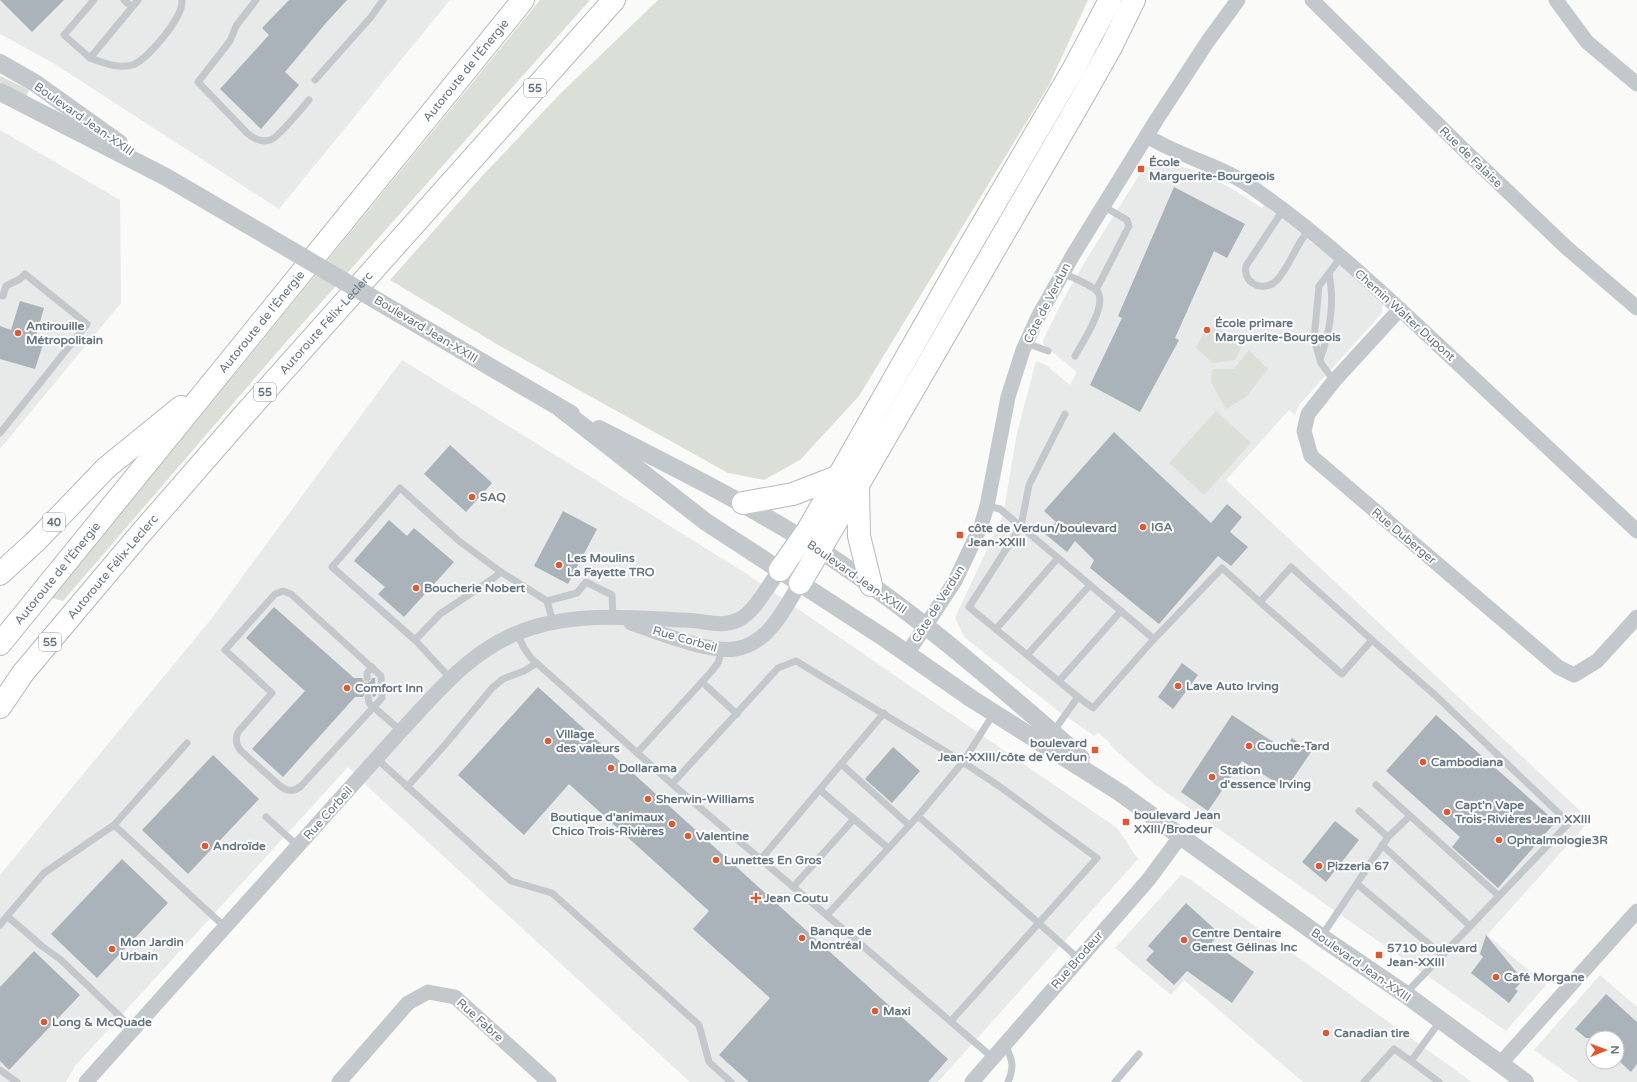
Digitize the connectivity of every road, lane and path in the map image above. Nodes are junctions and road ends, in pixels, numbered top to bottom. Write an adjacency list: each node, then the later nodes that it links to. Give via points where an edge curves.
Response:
1 (94, 0): 15 (lane, via 64,35)
2 (124, 0): 14 (lane)
3 (138, 0): 14 (lane)
4 (182, 0): 15 (lane, via 180,12 173,23 138,63 116,66)
5 (256, 0): 20 (lane, via 236,26 230,41 198,82 247,133 265,141 272,139)
6 (383, 0): 17 (lane)
7 (523, 0): 37 (highway, Autoroute de l'Énergie)
8 (614, 0): 75 (highway, Autoroute Félix-Leclerc / 55, via 243,416)
9 (1110, 0): 42 (highway, via 1074,68)
10 (1134, 0): 43 (highway, via 1087,89)
11 (1238, 0): 21 (street, Côte de Verdun, via 1208,41)
12 (1312, 0): 31 (street, Rue de Falaise, via 1567,248)
13 (1556, 0): 18 (street, via 1587,42)
14 (132, 7): 15 (lane)
15 (90, 58)
16 (0, 63): 22 (street, Boulevard Jean-XXIII, via 35,83)
17 (315, 80)
18 (1637, 84)
19 (0, 92): 22 (street, Boulevard Jean-XXIII)
20 (309, 100)
21 (1147, 136): 23 (street, Côte de Verdun); 24 (street, Chemin Walter Dupont, via 1172,150 1229,173)
22 (166, 177): 39 (street, Boulevard Jean-XXIII, bridge)
23 (1103, 206): 27 (street, Côte de Verdun); 29 (lane, via 1126,220 1129,226)
24 (1283, 210): 25 (street, Chemin Walter Dupont); 25 (lane, via 1246,266 1247,277 1254,284 1268,286 1276,281)
25 (1309, 230): 26 (street, Chemin Walter Dupont)
26 (1341, 257): 28 (lane); 32 (street, Chemin Walter Dupont)
27 (1062, 272): 29 (lane); 33 (street, Côte de Verdun)
28 (1328, 274): 36 (lane, via 1332,288 1327,340); 36 (lane, via 1319,288 1314,340)
29 (1096, 290): 35 (lane, via 1100,308)
30 (0, 295): 41 (lane, via 3,296 6,286 25,274 87,324)
31 (1637, 308)
32 (1400, 309): 38 (street, Rue Duberger); 47 (street, Chemin Walter Dupont)
33 (1026, 343): 34 (lane); 45 (street, Côte de Verdun, via 1008,397)
34 (1048, 351)
35 (1075, 356)
36 (1320, 359): 38 (lane, via 1323,368)
37 (219, 375): 53 (highway, 40, via 106,468 37,540); 69 (highway, Autoroute de l'Énergie)
38 (1334, 381): 60 (street, Rue Duberger, via 1308,414 1304,431 1310,456 1558,668 1574,675 1597,662)
39 (561, 409): 44 (street, Boulevard Jean-XXIII); 51 (street, Boulevard Jean-XXIII, via 706,522)
40 (1065, 414): 46 (lane, via 1029,485)
41 (0, 433)
42 (837, 476): 44 (highway, via 793,494); 48 (highway)
43 (858, 485): 49 (highway); 55 (highway, via 859,536)
44 (743, 503): 48 (street, Boulevard Jean-XXIII)
45 (987, 506): 46 (lane, via 1000,509); 63 (street, Côte de Verdun, via 982,526 961,569)
46 (1021, 526): 50 (lane); 64 (lane, via 969,607)
47 (1637, 531)
48 (802, 538): 49 (street, Boulevard Jean-XXIII); 51 (highway)
49 (820, 550): 54 (highway); 55 (street, Boulevard Jean-XXIII)
50 (1058, 558): 56 (lane); 64 (lane)
51 (780, 570): 54 (street, Boulevard Jean-XXIII); 61 (street, Rue Corbeil, via 749,612 733,622 716,624 688,620)
52 (501, 572): 57 (lane); 67 (lane, via 440,614); 67 (lane, via 459,540 400,488 332,567)
53 (0, 574)
54 (800, 584): 70 (street, Rue Corbeil, via 774,624 762,636 746,646); 71 (street, Boulevard Jean-XXIII)
55 (871, 585): 63 (street, Boulevard Jean-XXIII)
56 (1090, 585): 59 (lane); 72 (lane)
57 (548, 601): 61 (lane, via 576,593 586,582 612,595); 62 (lane)
58 (1260, 602): 66 (lane, via 1222,568); 68 (lane, via 1342,674); 68 (lane, via 1291,567)
59 (1121, 611): 66 (lane); 78 (lane)
60 (1637, 617)
61 (613, 618): 62 (street, Rue Corbeil); 70 (street, Rue Corbeil)
62 (553, 622): 65 (street, Rue Corbeil)
63 (926, 626): 71 (street, Côte de Verdun); 89 (street, Boulevard Jean-XXIII, via 987,676)
64 (996, 629): 72 (lane)
65 (517, 633): 73 (lane, via 525,651); 77 (street, Rue Corbeil, via 480,653)
66 (1154, 639): 81 (lane, via 1093,708)
67 (415, 640): 77 (lane)
68 (1372, 640): 114 (lane, via 1435,694 1569,823)
69 (0, 644)
70 (722, 650): 79 (lane, via 718,663)
71 (907, 654): 86 (street, Boulevard Jean-XXIII)
72 (1027, 655): 78 (lane)
73 (537, 663): 91 (lane); 97 (lane, via 503,679 492,688)
74 (372, 667): 76 (lane, via 367,673); 84 (lane, via 381,676 382,698); 84 (lane, via 286,591 275,594 225,650 272,693 238,732 237,746 287,790 293,791 301,786)
75 (23, 673): 82 (highway, 55); 83 (highway, Autoroute Félix-Leclerc)
76 (368, 678)
77 (450, 678): 88 (street, Rue Corbeil)
78 (1059, 681): 81 (lane)
79 (702, 682): 87 (lane); 91 (lane)
80 (368, 697): 84 (lane)
81 (1078, 697): 89 (lane)
82 (0, 702)
83 (0, 707)
84 (374, 708): 88 (lane)
85 (884, 713): 87 (lane, via 796,661 778,668); 93 (lane); 94 (lane)
86 (994, 713): 89 (street, Boulevard Jean-XXIII); 93 (lane)
87 (737, 714): 95 (lane)
88 (401, 731): 92 (street, Rue Corbeil)
89 (1048, 738): 106 (street, Boulevard Jean-XXIII)
90 (187, 743): 104 (lane)
91 (637, 753): 95 (lane)
92 (376, 758): 97 (lane); 109 (street, Rue Corbeil)
93 (963, 762): 101 (lane); 118 (lane, via 1000,786 1097,858)
94 (841, 764): 98 (lane); 105 (lane)
95 (672, 784): 111 (lane)
96 (1376, 785): 102 (lane)
97 (407, 787): 139 (lane, via 511,881 552,893 699,1025 709,1062)
98 (820, 790): 103 (lane); 111 (lane)
99 (1359, 812): 107 (lane)
100 (266, 816): 109 (lane)
101 (918, 816): 105 (lane); 118 (lane)
102 (1410, 816): 107 (lane); 114 (lane)
103 (854, 819): 110 (lane); 113 (lane)
104 (114, 825): 117 (lane, via 44,873); 121 (lane)
105 (909, 825): 110 (lane)
106 (1180, 837): 122 (street, Boulevard Jean-XXIII); 124 (street, Rue Brodeur, via 1149,879)
107 (1388, 837): 108 (lane)
108 (1382, 845): 112 (lane); 120 (lane)
109 (298, 846): 121 (street, Rue Corbeil)
110 (888, 848): 116 (lane)
111 (761, 859): 113 (lane)
112 (1357, 884): 122 (lane); 123 (lane)
113 (793, 887): 116 (lane)
114 (1498, 896): 120 (lane)
115 (1637, 911): 133 (street)
116 (827, 915): 127 (lane)
117 (7, 916): 119 (lane); 128 (lane, via 60,958)
118 (1039, 924): 124 (lane); 127 (lane)
119 (0, 925)
120 (1470, 926): 123 (lane)
121 (225, 927): 128 (street, Rue Corbeil)
122 (1321, 937): 125 (street, Boulevard Jean-XXIII)
123 (1442, 955): 125 (lane)
124 (1079, 959): 129 (street, Rue Brodeur)
125 (1405, 994): 126 (street, Boulevard Jean-XXIII)
126 (1441, 1020): 132 (lane); 133 (street, Boulevard Jean-XXIII)
127 (951, 1021): 131 (lane)
128 (133, 1029): 136 (street, Rue Corbeil)
129 (1005, 1044): 131 (street, Rue Brodeur); 141 (lane, via 1013,1062)
130 (1139, 1054): 142 (lane)
131 (993, 1058): 140 (street, Rue Brodeur)
132 (1411, 1061): 143 (lane, via 1394,1049); 144 (lane)
133 (1500, 1064): 145 (street, Boulevard Jean-XXIII)
134 (0, 1070): 135 (lane)
135 (17, 1082)
136 (86, 1082)
137 (340, 1082): 138 (street, Rue Fabre, via 408,1003 428,992 455,997)
138 (550, 1082)
139 (731, 1082)
140 (972, 1082)
141 (1008, 1082)
142 (1115, 1082)
143 (1364, 1082)
144 (1439, 1082)
145 (1525, 1082)

